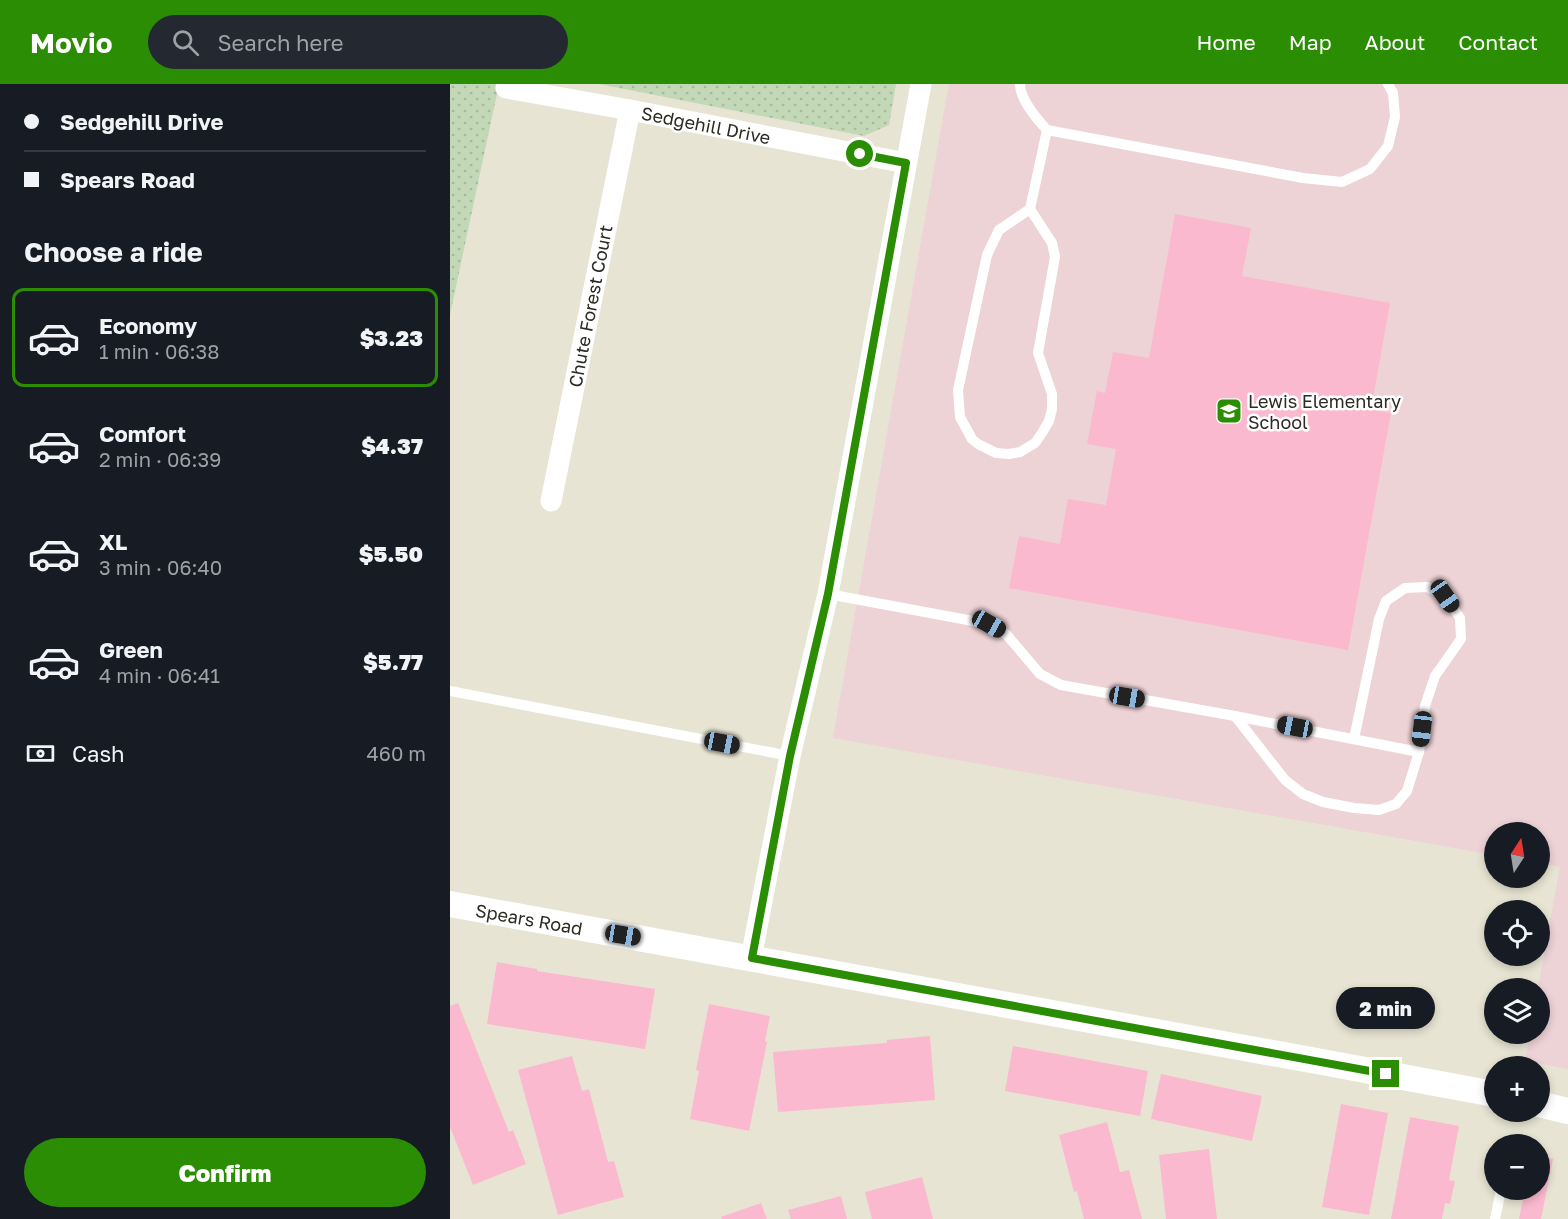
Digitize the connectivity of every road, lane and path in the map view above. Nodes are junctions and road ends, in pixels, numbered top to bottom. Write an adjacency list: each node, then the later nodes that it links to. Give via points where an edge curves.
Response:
1 (921, 84): 7 (street)
2 (1020, 84): 6 (lane, via 1033,114)
3 (1388, 84): 6 (lane, via 1393,93 1395,117 1388,146 1370,169 1342,182)
4 (506, 88): 5 (street, Sedgehill Drive)
5 (630, 110): 7 (street, Sedgehill Drive); 9 (street, Chute Forest Court)
6 (1047, 130): 8 (lane)
7 (906, 163): 10 (street)
8 (1030, 209): 8 (lane, via 999,230 987,255 958,390 960,417 972,439 996,453 1020,452 1035,443 1052,409 1052,394 1038,353 1055,257 1052,243)
9 (551, 501)
10 (828, 594): 12 (lane, via 989,624 1006,634 1040,674 1061,685); 15 (street)
11 (450, 691): 15 (lane)
12 (1235, 716): 13 (lane); 14 (lane, via 1285,780 1303,794 1323,802 1379,810 1396,804 1407,791)
13 (1354, 739): 14 (lane); 14 (lane, via 1386,602 1406,588 1427,587 1445,596 1460,618 1461,639 1435,676 1425,706)
14 (1419, 752)
15 (790, 756): 17 (street)
16 (450, 904): 17 (street, Spears Road)
17 (752, 958): 18 (street, Spears Road)
18 (1484, 1092)
19 (1550, 1107): 20 (street)
20 (1568, 1111)
21 (1499, 1200): 22 (lane)
22 (1495, 1219)

